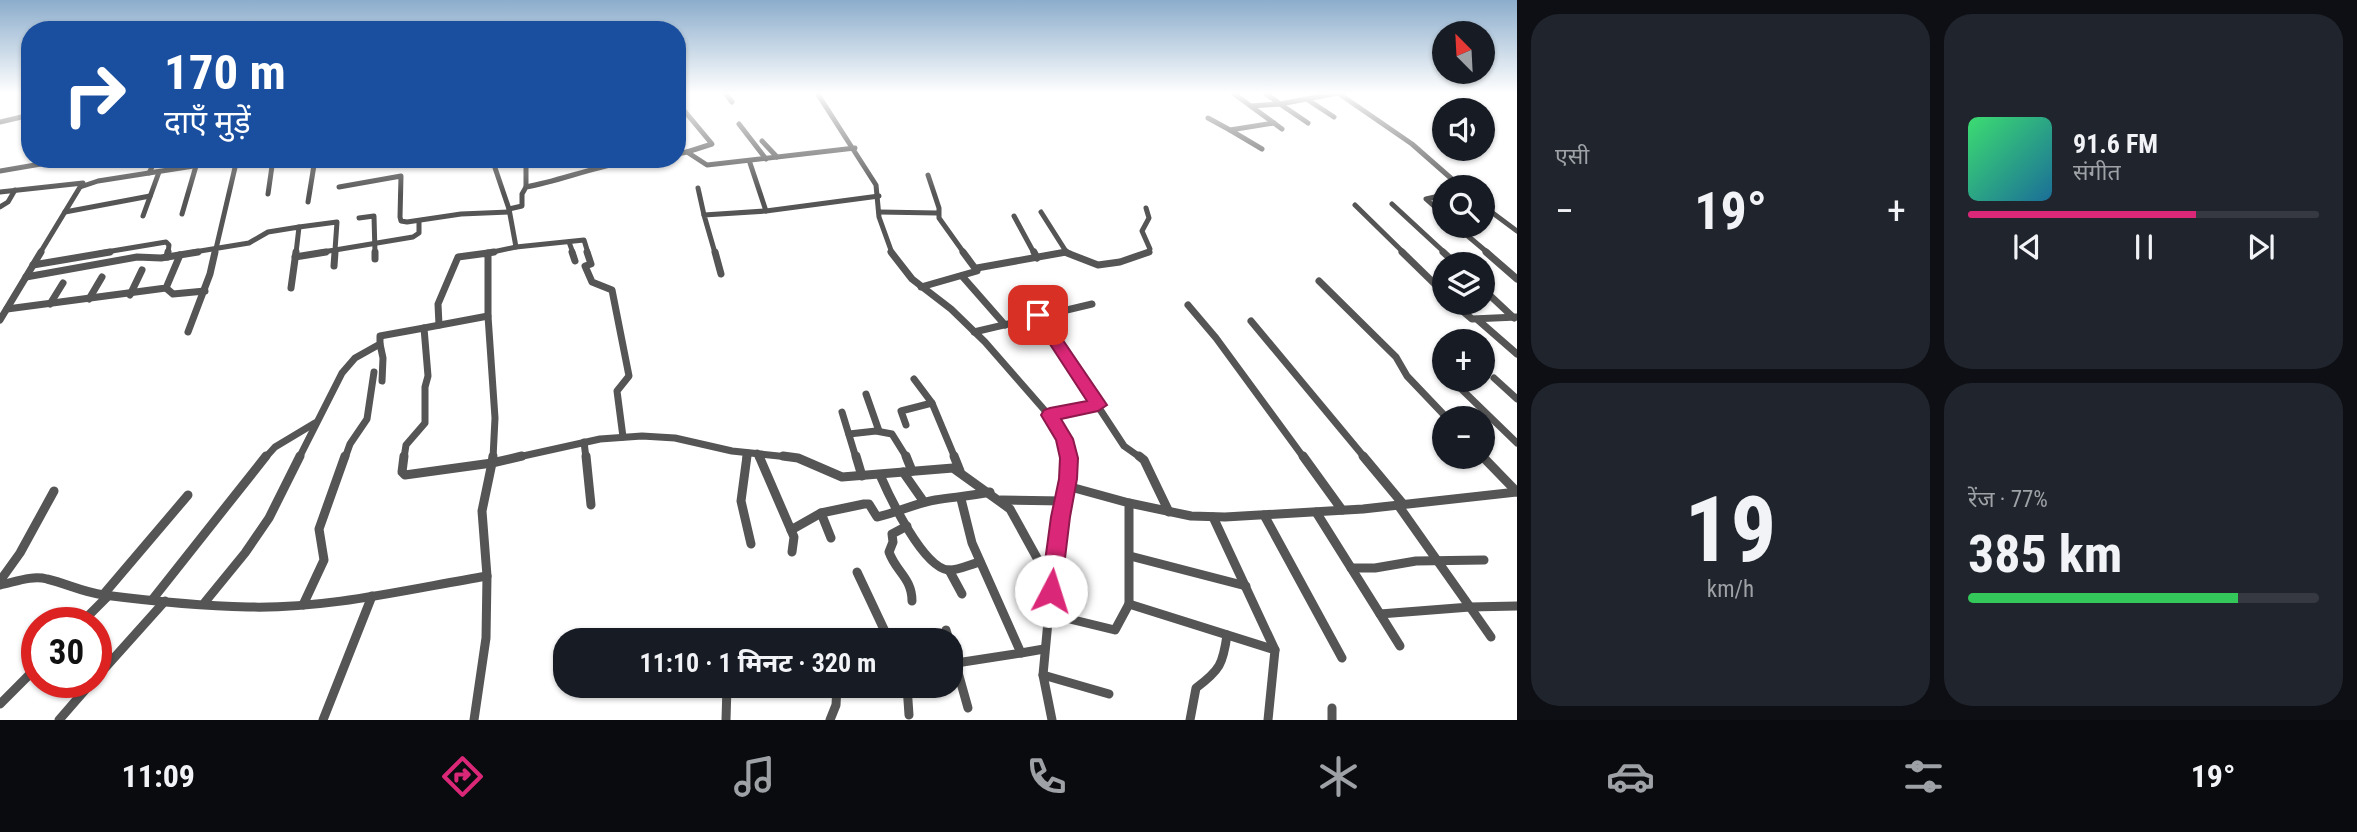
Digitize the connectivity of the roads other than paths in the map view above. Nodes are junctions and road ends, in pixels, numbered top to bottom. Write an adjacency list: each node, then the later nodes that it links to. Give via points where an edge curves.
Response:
1 (696, 127): 13 (street, via 712,144)
2 (741, 127): 15 (street)
3 (840, 127): 11 (street)
4 (1224, 127): 9 (street)
5 (1251, 127): 9 (street)
6 (1279, 127): 8 (street)
7 (1387, 127): 31 (street)
8 (1282, 129)
9 (1230, 130): 12 (street)
10 (762, 141): 14 (street)
11 (855, 148): 14 (street); 40 (street)
12 (1262, 149)
13 (687, 152): 15 (street, via 707,165)
14 (776, 157): 15 (street)
15 (766, 159)
16 (750, 163): 47 (street)
17 (21, 167): 27 (street)
18 (152, 168): 29 (street)
19 (177, 168): 28 (street)
20 (194, 168): 52 (street)
21 (235, 168): 65 (street)
22 (272, 168): 38 (street)
23 (313, 168): 41 (street)
24 (495, 168): 46 (street)
25 (526, 168): 34 (street)
26 (594, 168): 34 (street)
27 (0, 171)
28 (159, 172): 29 (street); 39 (street)
29 (149, 173): 32 (street)
30 (928, 175): 51 (street)
31 (1447, 175)
32 (89, 183): 36 (street); 48 (street, via 75,192)
33 (339, 187): 58 (street, via 401,176 400,219)
34 (526, 187): 46 (street, via 522,206)
35 (698, 188): 53 (street)
36 (15, 190): 37 (street); 44 (street)
37 (0, 192)
38 (268, 194)
39 (150, 196): 48 (street); 55 (street)
40 (878, 196): 47 (street); 49 (street)
41 (307, 202)
42 (1392, 204): 67 (street)
43 (1355, 205): 86 (street)
44 (0, 207)
45 (1146, 208): 69 (street, via 1149,218 1142,231 1149,253 1094,265)
46 (509, 211): 58 (street); 64 (street)
47 (766, 211): 53 (street)
48 (65, 212): 76 (street)
49 (879, 212): 51 (street); 88 (street, via 893,257)
50 (1041, 212): 69 (street)
51 (937, 213): 78 (street)
52 (182, 214)
53 (704, 215): 80 (street)
54 (1495, 215): 60 (street)
55 (143, 216)
56 (1014, 216): 73 (street)
57 (359, 218): 63 (street, via 374,216)
58 (419, 221): 63 (street, via 419,233 413,237)
59 (299, 227): 65 (street); 66 (street, via 337,222); 72 (street)
60 (1517, 231)
61 (1469, 238): 84 (street)
62 (569, 242): 64 (street); 75 (street); 129 (street, via 584,240 591,264 585,266 592,282 612,290 629,376 617,391)
63 (374, 244): 66 (street); 74 (street)
64 (516, 247): 68 (street)
65 (215, 248): 70 (street); 91 (street)
66 (335, 250): 72 (street); 77 (street)
67 (1443, 252)
68 (488, 253): 101 (street); 107 (street, via 458,257 438,304)
69 (1067, 253): 73 (street)
70 (180, 255): 71 (street); 89 (street)
71 (167, 257): 76 (street, via 166,242); 82 (street, via 137,257)
72 (295, 257): 90 (street)
73 (1037, 258): 78 (street)
74 (374, 259)
75 (575, 261)
76 (33, 265): 82 (street)
77 (334, 266)
78 (977, 268): 81 (street)
79 (142, 270): 92 (street)
80 (721, 274)
81 (962, 276): 88 (street); 106 (street)
82 (26, 277): 98 (street)
83 (102, 277): 93 (street)
84 (1517, 279)
85 (1319, 281): 122 (street, via 1396,356 1407,376)
86 (1432, 281)
87 (63, 283): 95 (street)
88 (921, 287): 110 (street)
89 (166, 288): 91 (street, via 173,294); 92 (street)
90 (290, 288)
91 (205, 291): 109 (street)
92 (130, 295): 93 (street)
93 (89, 299): 95 (street)
94 (1495, 299): 102 (street)
95 (50, 304): 98 (street)
96 (1092, 304): 99 (street)
97 (1188, 305): 151 (street)
98 (7, 309): 103 (street)
99 (1038, 315): 106 (street); 121 (street)
100 (1466, 315): 104 (street)
101 (488, 316): 107 (street); 133 (street, via 495,418)
102 (1516, 318): 104 (street)
103 (0, 320)
104 (1478, 320): 112 (street)
105 (1251, 321): 150 (street)
106 (1005, 325): 110 (street)
107 (439, 326): 108 (street)
108 (424, 328): 111 (street, via 380,336); 133 (street, via 425,423 406,445 402,472 409,475)
109 (187, 332)
110 (974, 332): 124 (street)
111 (380, 344): 116 (street); 125 (street, via 348,365)
112 (1517, 354)
113 (374, 372): 182 (street, via 367,419 350,444 319,529 324,560)
114 (914, 379): 120 (street)
115 (1495, 379): 119 (street)
116 (382, 381)
117 (1465, 392): 131 (street)
118 (866, 394): 127 (street)
119 (1517, 399)
120 (932, 403): 126 (street, via 901,411); 136 (street)
121 (1098, 405): 124 (street); 152 (street, via 1124,446 1144,460)
122 (1436, 406)
123 (842, 412): 128 (street)
124 (1050, 415): 139 (street, via 1065,439)
125 (315, 423): 177 (street, via 275,447); 180 (street, via 269,518)
126 (906, 425)
127 (878, 431): 128 (street); 135 (street, via 893,433 900,440)
128 (849, 434): 138 (street)
129 (623, 437): 130 (street); 132 (street, via 675,438)
130 (584, 442): 133 (street); 149 (street)
131 (1517, 443)
132 (752, 453): 138 (street, via 797,458 842,477); 159 (street); 161 (street, via 741,501)
133 (492, 463): 170 (street, via 481,514)
134 (1495, 469): 142 (street)
135 (908, 472): 136 (street, via 944,467); 137 (street); 147 (street)
136 (960, 472): 141 (street)
137 (880, 475): 138 (street); 155 (street)
138 (862, 476)
139 (1067, 486): 146 (street); 148 (street)
140 (54, 491): 171 (street)
141 (990, 492): 144 (street); 145 (street)
142 (1517, 492): 150 (street)
143 (188, 495): 175 (street)
144 (961, 499): 147 (street); 166 (street)
145 (1000, 500): 146 (street); 173 (street, via 1022,527)
146 (1063, 501): 173 (street)
147 (925, 502): 155 (street)
148 (1129, 503): 152 (street); 163 (street)
149 (591, 505)
150 (1400, 505): 151 (street); 165 (street)
151 (1342, 510): 153 (street)
152 (1169, 512): 157 (street)
153 (1317, 512): 156 (street); 167 (street)
154 (821, 513): 155 (street, via 867,504 877,517); 159 (street); 160 (street)
155 (899, 513): 158 (street)
156 (1264, 515): 157 (street); 196 (street)
157 (1213, 517): 172 (street)
158 (906, 526): 168 (street, via 931,563); 179 (street, via 892,534 889,552 912,587)
159 (791, 530): 162 (street)
160 (831, 538)
161 (751, 544)
162 (792, 552)
163 (1130, 556): 172 (street); 181 (street)
164 (1484, 560): 165 (street)
165 (1437, 561): 167 (street); 185 (street)
166 (980, 562): 168 (street); 194 (street)
167 (1351, 568): 187 (street)
168 (949, 570): 174 (street)
169 (857, 572): 188 (street)
170 (488, 576): 176 (street); 212 (street, via 486,638)
171 (0, 583): 175 (street, via 47,579 74,590)
172 (1246, 586): 193 (street)
173 (1051, 591): 186 (street)
174 (962, 594)
175 (106, 595): 177 (street); 184 (street)
176 (372, 596): 182 (street); 211 (street)
177 (152, 600): 178 (street)
178 (165, 601): 180 (street); 195 (street)
179 (912, 601)
180 (205, 602): 182 (street, via 246,607)
181 (1129, 604): 186 (street, via 1115,631); 189 (street)
182 (303, 605)
183 (1517, 606): 185 (street)
184 (95, 607)
185 (1470, 607): 187 (street); 190 (street)
186 (1049, 614): 192 (street)
187 (1380, 614): 191 (street)
188 (883, 628)
189 (1227, 635): 193 (street); 216 (street, via 1223,662 1196,688)
190 (1491, 637)
191 (1400, 646)
192 (1044, 649): 194 (street); 198 (street)
193 (1275, 650): 217 (street)
194 (1021, 653): 197 (street)
195 (112, 658)
196 (1342, 658)
197 (963, 662)
198 (1043, 675): 201 (street); 215 (street)
199 (21, 683): 206 (street)
200 (963, 693): 207 (street)
201 (1109, 694)
202 (79, 698): 210 (street)
203 (727, 698): 213 (street)
204 (836, 698): 214 (street)
205 (908, 698): 209 (street)
206 (0, 704)
207 (968, 708)
208 (1332, 708): 218 (street)
209 (909, 715)
210 (59, 720)
211 (323, 720)
212 (474, 720)
213 (726, 720)
214 (830, 720)
215 (1052, 720)
216 (1190, 720)
217 (1268, 720)
218 (1332, 720)

